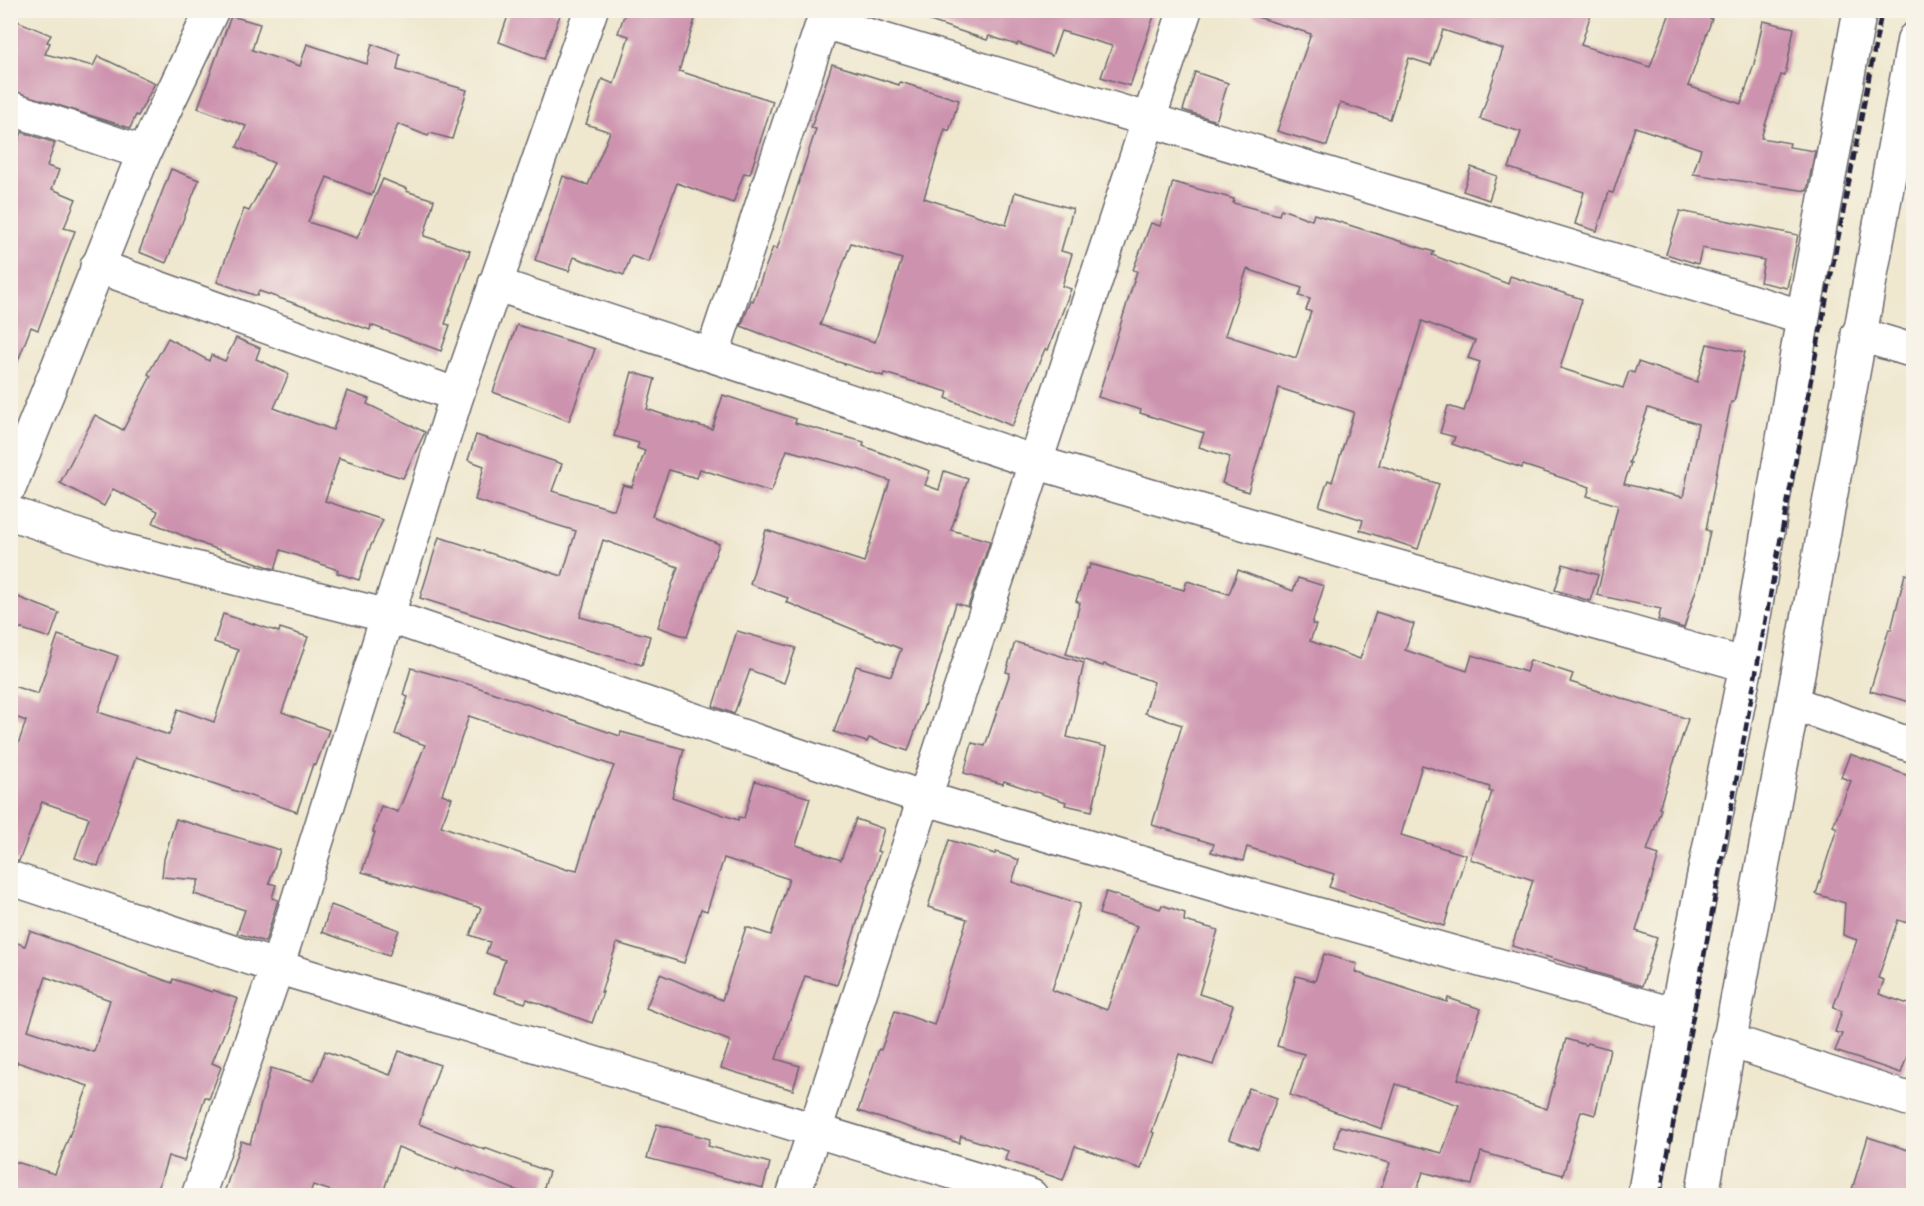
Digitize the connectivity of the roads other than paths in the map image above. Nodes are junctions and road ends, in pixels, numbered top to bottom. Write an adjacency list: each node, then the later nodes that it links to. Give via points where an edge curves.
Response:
1 (212, 10): 9 (street)
2 (591, 10): 11 (street)
3 (1185, 10): 8 (street)
4 (1860, 10): 12 (street)
5 (825, 16): 8 (street); 15 (street)
6 (1914, 39): 13 (street)
7 (10, 108): 9 (street)
8 (1149, 120): 12 (street); 17 (street)
9 (144, 153): 10 (street)
10 (98, 266): 16 (street); 18 (street)
11 (495, 284): 15 (street); 16 (street)
12 (1803, 317): 21 (street)
13 (1858, 334): 14 (street); 22 (street)
14 (1914, 351)
15 (712, 355): 17 (street)
16 (457, 395): 20 (street)
17 (1035, 462): 21 (street); 24 (street)
18 (10, 486)
19 (10, 513): 20 (street, via 114,548)
20 (388, 616): 24 (street); 26 (street)
21 (1746, 665): 27 (street)
22 (1793, 704): 23 (street); 28 (street)
23 (1914, 746)
24 (924, 798): 27 (street, via 1259,898); 30 (street)
25 (10, 878): 26 (street)
26 (277, 967): 30 (street); 31 (street)
27 (1676, 1015): 34 (street)
28 (1728, 1040): 29 (street); 35 (street)
29 (1914, 1101)
30 (815, 1130): 32 (street); 33 (street)
31 (198, 1196)
32 (793, 1196)
33 (1031, 1196)
34 (1644, 1196)
35 (1702, 1196)

